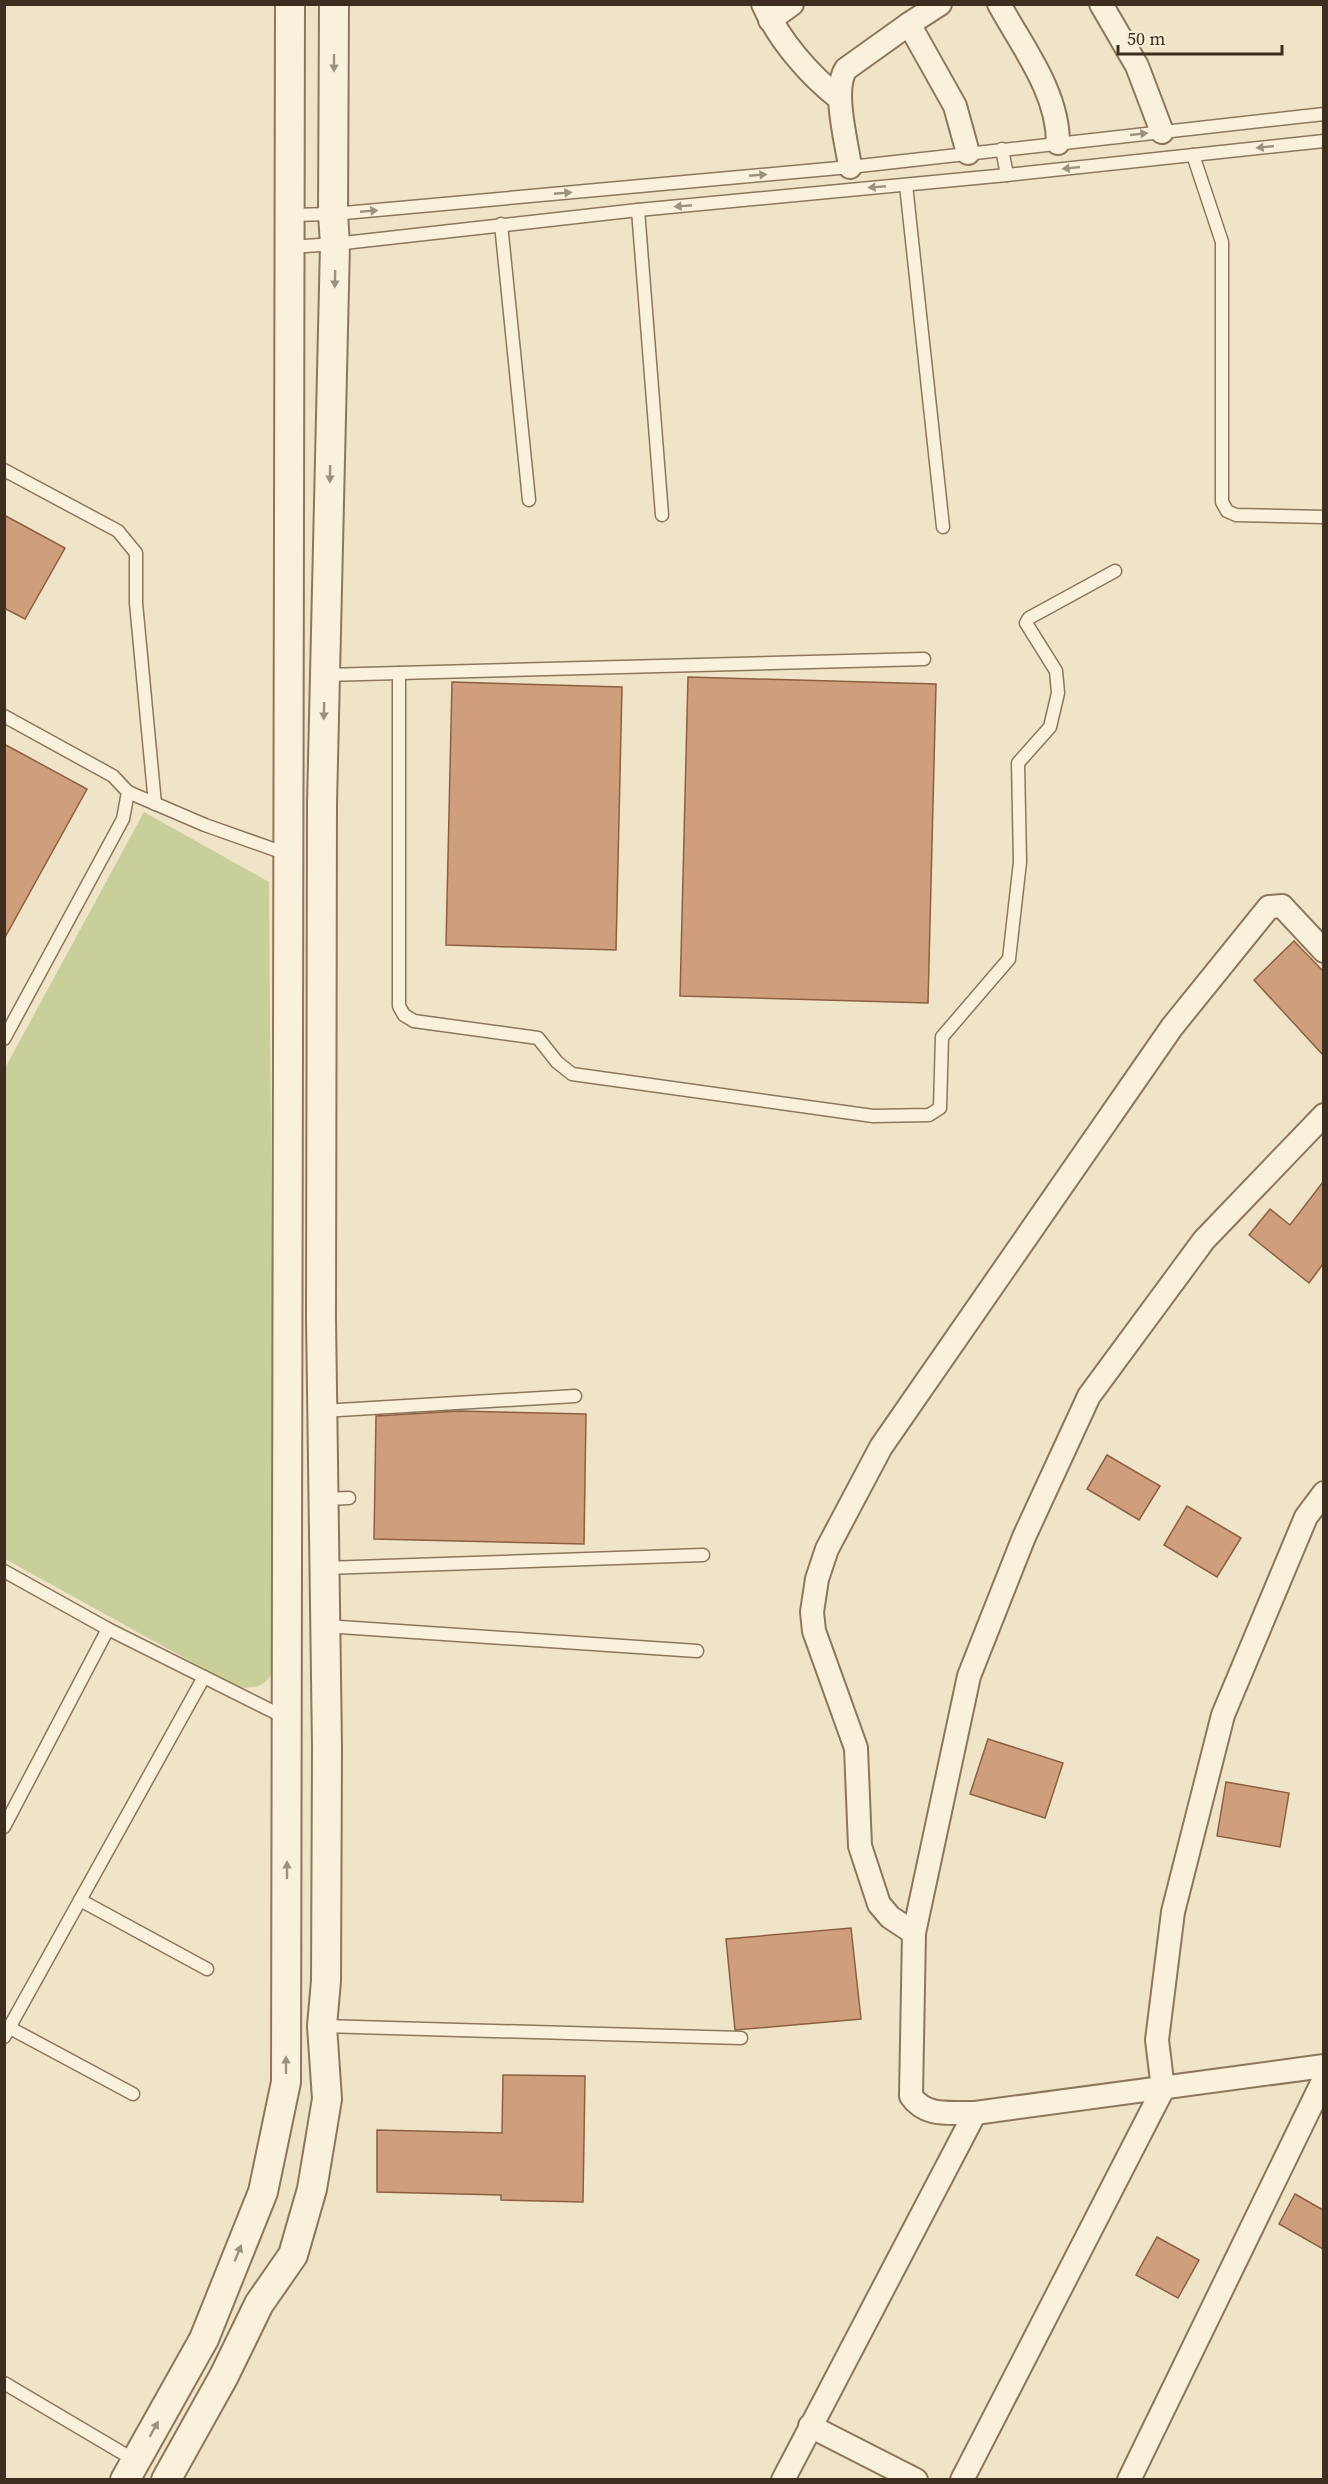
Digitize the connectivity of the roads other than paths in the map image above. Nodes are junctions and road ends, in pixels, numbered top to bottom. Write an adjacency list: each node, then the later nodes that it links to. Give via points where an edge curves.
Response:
1 (290, 4): 22 (street)
2 (334, 4): 21 (street, one-way to 21)
3 (792, 4): 7 (street)
4 (940, 4): 8 (street)
5 (999, 4): 13 (street, via 1051,96)
6 (1101, 4): 11 (street, via 1137,66)
7 (766, 12): 9 (street, via 817,82)
8 (909, 24): 9 (street, via 846,69); 15 (street, via 955,106)
9 (840, 99): 17 (street)
10 (1323, 114): 11 (lane)
11 (1162, 132): 13 (lane, one-way to 11)
12 (1323, 141): 16 (lane, one-way to 16)
13 (1058, 143): 14 (lane)
14 (1002, 149): 15 (lane); 18 (lane)
15 (968, 153): 17 (lane)
16 (1193, 155): 18 (lane, one-way to 18); 29 (lane, via 1222,242 1222,502 1227,511 1236,515)
17 (850, 167): 21 (lane, one-way to 17)
18 (1007, 175): 19 (lane)
19 (906, 185): 20 (lane, one-way to 20); 30 (lane)
20 (638, 210): 23 (lane); 28 (lane)
21 (333, 214): 22 (lane); 24 (street)
22 (290, 215): 25 (street)
23 (501, 224): 24 (lane); 27 (lane)
24 (336, 244): 25 (lane); 34 (street, one-way to 34)
25 (290, 247): 38 (street)
26 (4, 470): 37 (lane, via 118,531 136,553 136,603)
27 (529, 500)
28 (662, 515)
29 (1323, 517)
30 (943, 527)
31 (1114, 571): 33 (lane, via 1026,623 1056,671 1058,693 1050,728 1018,763 1020,862 1009,959 942,1037 940,1108 928,1115 873,1116 572,1074 538,1038 414,1021 404,1015 399,1006)
32 (924, 659): 33 (lane)
33 (399, 673): 34 (lane)
34 (325, 675): 43 (street, one-way to 43)
35 (4, 716): 36 (lane, via 113,776)
36 (128, 792): 37 (lane); 40 (lane, via 123,819)
37 (156, 804): 38 (lane)
38 (288, 855): 42 (street)
39 (1323, 951): 57 (street, via 1282,906 1269,907 1172,1027 880,1447 827,1549 818,1579 813,1622 856,1748 860,1846 879,1904)
40 (4, 1040)
41 (1323, 1115): 57 (street, via 1204,1240 1089,1396 1024,1537 969,1676)
42 (288, 1213): 43 (street); 54 (street)
43 (321, 1213): 45 (street)
44 (575, 1396): 45 (lane)
45 (322, 1411): 48 (street, via 336,1498)
46 (1323, 1493): 64 (street, via 1306,1517 1223,1715 1173,1912 1156,2040)
47 (703, 1555): 48 (lane)
48 (325, 1568): 50 (street)
49 (4, 1571): 51 (lane)
50 (325, 1626): 52 (lane); 59 (street, via 326,1970)
51 (108, 1629): 53 (lane); 55 (lane)
52 (697, 1651)
53 (204, 1677): 54 (lane); 56 (lane)
54 (287, 1719): 69 (street, one-way to 54, via 204,2339 263,2192 286,2082)
55 (4, 1827)
56 (81, 1900): 58 (lane); 60 (lane)
57 (914, 1933): 66 (street, via 911,2096 927,2112)
58 (207, 1969)
59 (322, 2026): 61 (lane); 70 (street, via 327,2099 312,2189 293,2255 259,2304)
60 (7, 2033): 65 (lane)
61 (741, 2038)
62 (1323, 2066): 64 (street)
63 (1323, 2079): 74 (street)
64 (1163, 2089): 66 (street); 73 (street)
65 (133, 2094)
66 (975, 2113): 68 (street)
67 (6, 2386): 69 (lane)
68 (810, 2426): 71 (street); 72 (street)
69 (131, 2470)
70 (166, 2480)
71 (783, 2480)
72 (916, 2480)
73 (962, 2480)
74 (1129, 2480)

